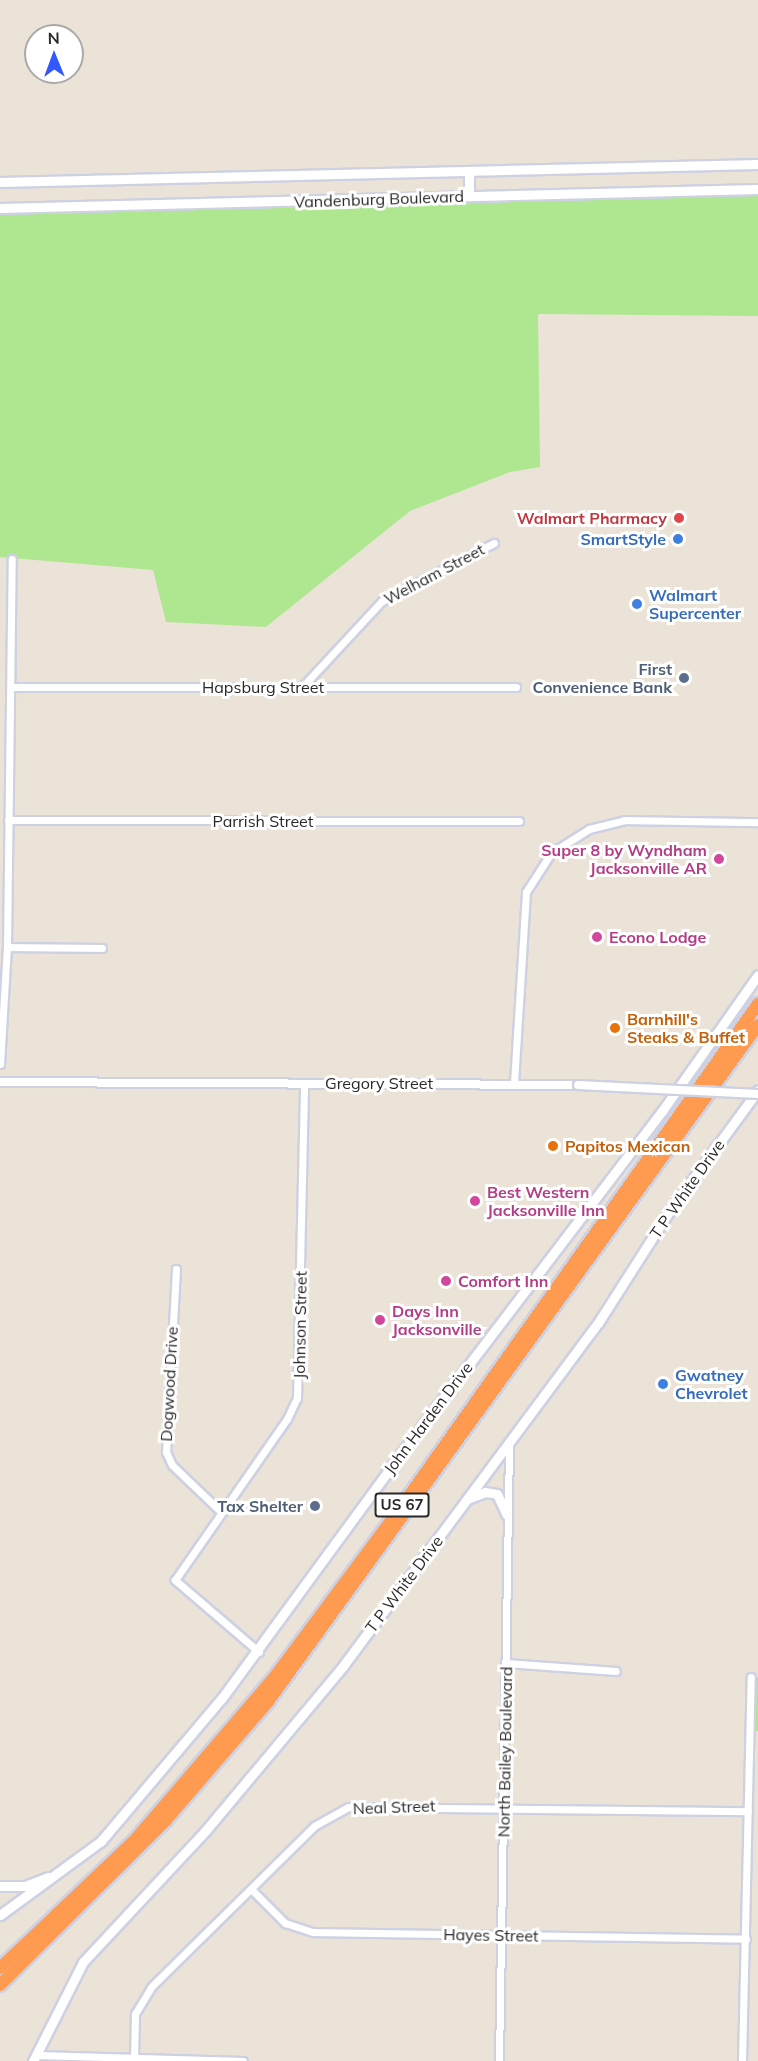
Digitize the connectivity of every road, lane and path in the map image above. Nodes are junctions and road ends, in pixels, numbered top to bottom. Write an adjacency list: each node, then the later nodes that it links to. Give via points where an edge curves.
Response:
1 (758, 164): 2 (main road, Vandenburg Boulevard)
2 (469, 171): 3 (main road, Vandenburg Boulevard); 5 (main road)
3 (0, 182)
4 (758, 189): 5 (main road, Vandenburg Boulevard)
5 (469, 196): 6 (main road, Vandenburg Boulevard)
6 (0, 208)
7 (494, 543): 12 (street, Welham Street, via 382,601)
8 (12, 559): 10 (street)
9 (0, 614): 10 (street)
10 (10, 614): 11 (street)
11 (11, 687): 12 (street, Hapsburg Street); 14 (street)
12 (302, 687): 13 (street, Hapsburg Street)
13 (516, 687)
14 (8, 820): 15 (street, Parrish Street); 17 (street)
15 (519, 821)
16 (758, 822): 26 (street, via 624,820 589,829 551,853 526,892)
17 (7, 947): 18 (street); 19 (street)
18 (102, 948)
19 (3, 960): 23 (street)
20 (758, 975): 33 (main road, John Harden Drive, via 662,1111 402,1451)
21 (758, 1004): 45 (highway, US 67, via 404,1503 273,1679 134,1841)
22 (758, 1025): 46 (highway, US 67, via 267,1703 166,1820)
23 (0, 1064)
24 (0, 1082): 25 (street, Gregory Street)
25 (304, 1083): 26 (street, Gregory Street); 31 (street, Johnson Street, via 299,1386 287,1419)
26 (514, 1083): 27 (street, Gregory Street, bridge)
27 (758, 1092): 29 (main road, T P White Drive, via 668,1213 598,1323)
28 (176, 1269): 31 (street, Dogwood Drive, via 166,1452 172,1465)
29 (509, 1442): 30 (main road, T P White Drive); 32 (street, North Bailey Boulevard)
30 (467, 1499): 32 (main road, via 485,1492 497,1494); 47 (main road, T P White Drive, via 280,1745 83,1962)
31 (221, 1512): 33 (street, Johnson Street, via 175,1580)
32 (507, 1515): 34 (street, North Bailey Boulevard)
33 (259, 1652): 39 (main road, John Harden Drive, via 118,1824)
34 (506, 1664): 35 (street); 37 (street, North Bailey Boulevard)
35 (615, 1671)
36 (751, 1677): 38 (street)
37 (504, 1806): 38 (street, Neal Street); 41 (street, Neal Street, via 348,1807 314,1826); 43 (street, North Bailey Boulevard)
38 (748, 1811): 44 (street)
39 (56, 1874): 40 (main road, via 25,1886); 42 (main road, John Harden Drive)
40 (0, 1886)
41 (252, 1890): 43 (street, Hayes Street, via 285,1923 313,1932); 48 (street, Neal Street, via 139,2003 134,2018)
42 (0, 1915)
43 (501, 1935): 44 (street, Hayes Street); 50 (street, North Bailey Boulevard)
44 (746, 1939): 51 (street)
45 (0, 1968)
46 (0, 1985)
47 (35, 2058): 48 (street)
48 (134, 2059): 49 (street)
49 (243, 2061)
50 (499, 2061)
51 (742, 2061)

